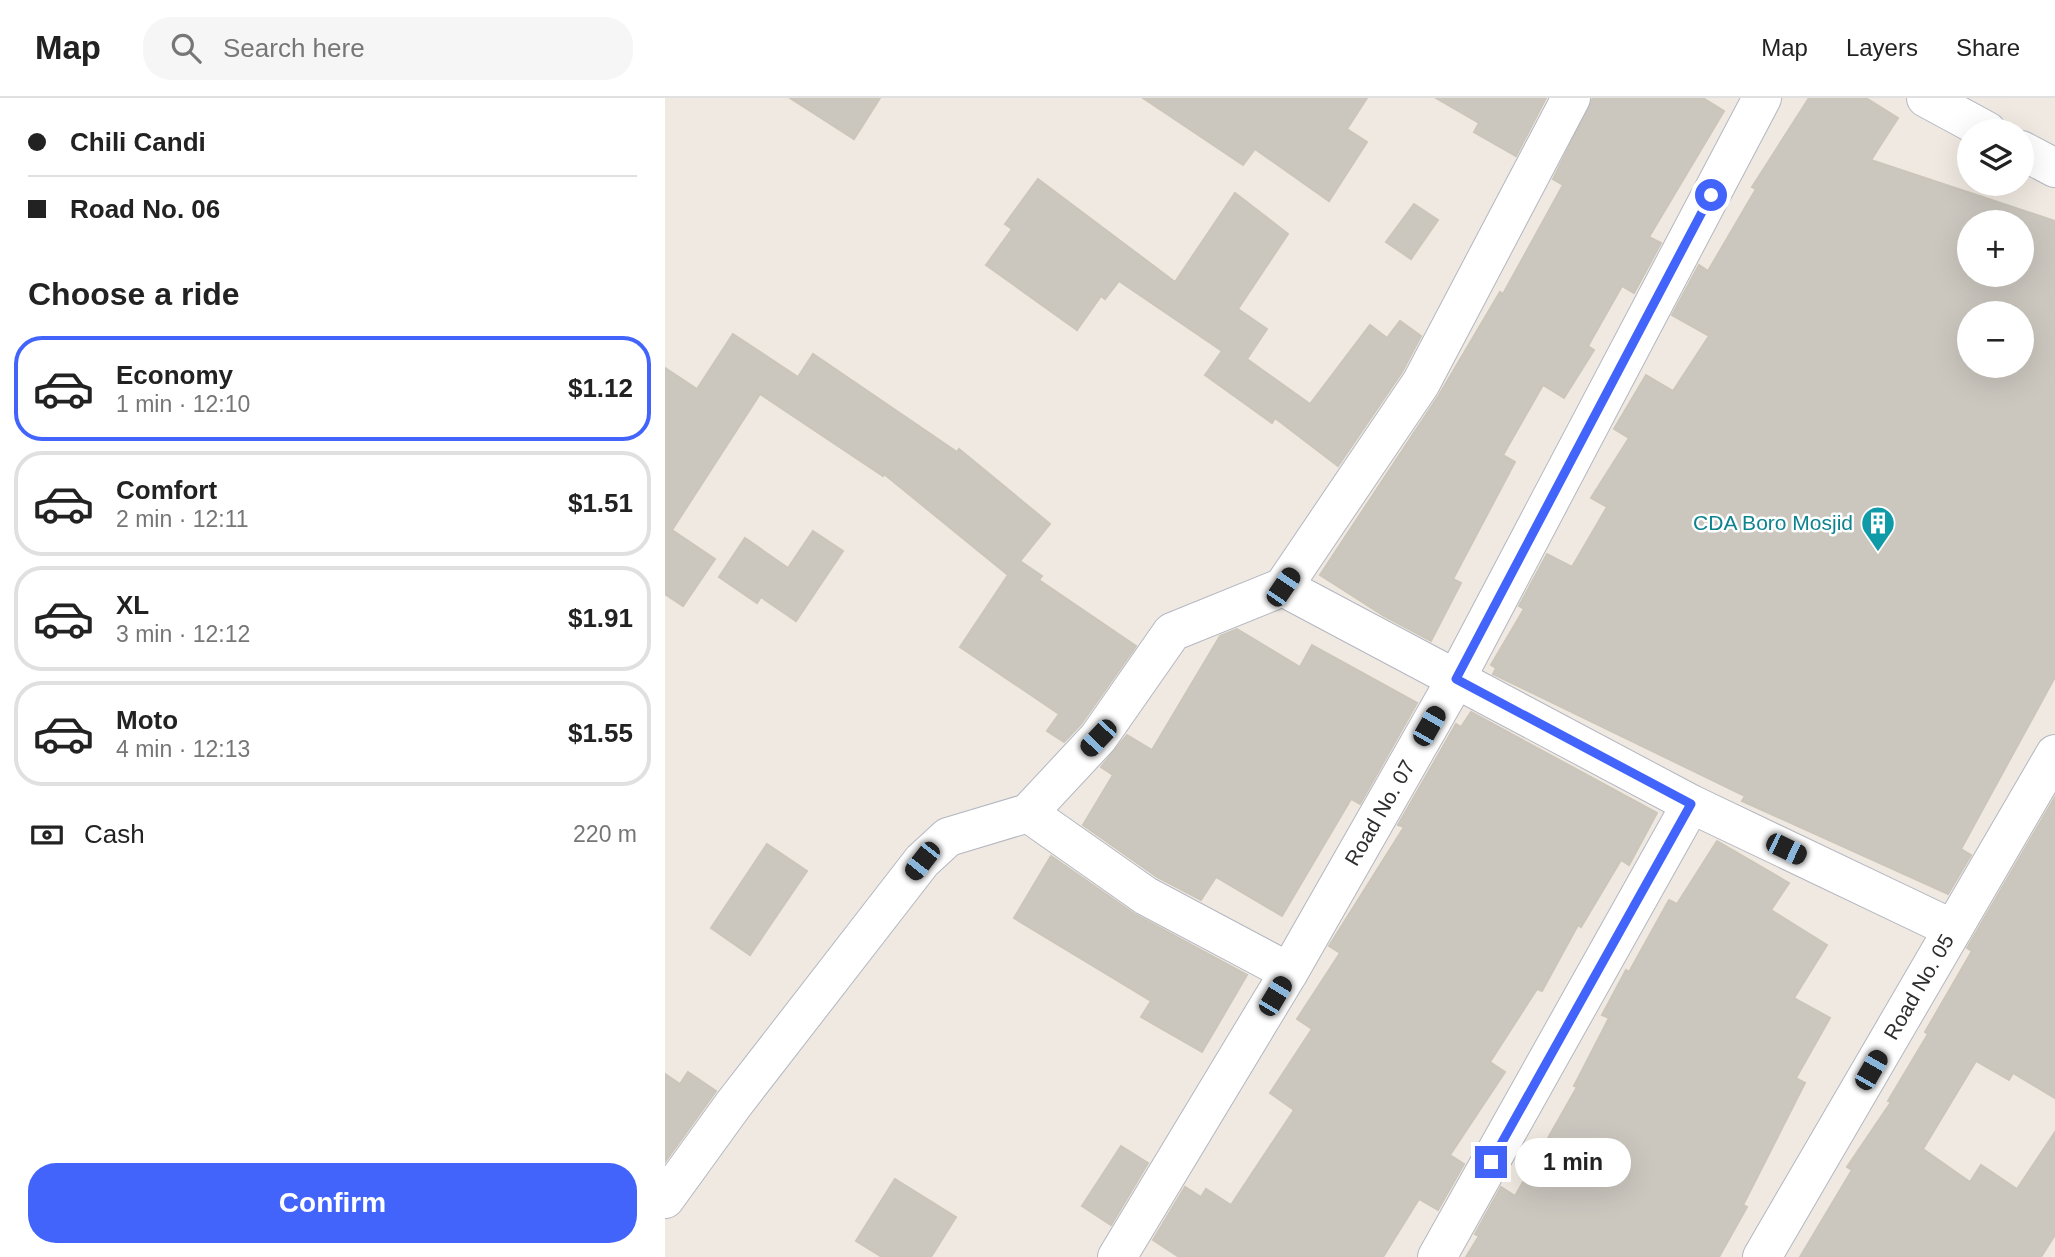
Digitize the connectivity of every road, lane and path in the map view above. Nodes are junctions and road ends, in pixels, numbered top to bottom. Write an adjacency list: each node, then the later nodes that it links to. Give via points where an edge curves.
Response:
1 (1571, 98): 5 (street, via 1421,383)
2 (1762, 98): 6 (street, Road No. 07)
3 (1926, 98): 4 (street)
4 (1965, 119)
5 (1283, 587): 6 (street); 9 (street, via 1173,632 1098,738)
6 (1456, 679): 8 (street); 11 (street, Road No. 07)
7 (2055, 754): 10 (street, Road No. 05)
8 (1691, 804): 10 (street); 14 (street)
9 (1028, 813): 11 (street, via 1146,896); 12 (street, via 947,837 922,861)
10 (1953, 929): 15 (street, Road No. 05)
11 (1289, 972): 13 (street, Road No. 07)
12 (665, 1199)
13 (1117, 1257)
14 (1437, 1257)
15 (1762, 1257)

